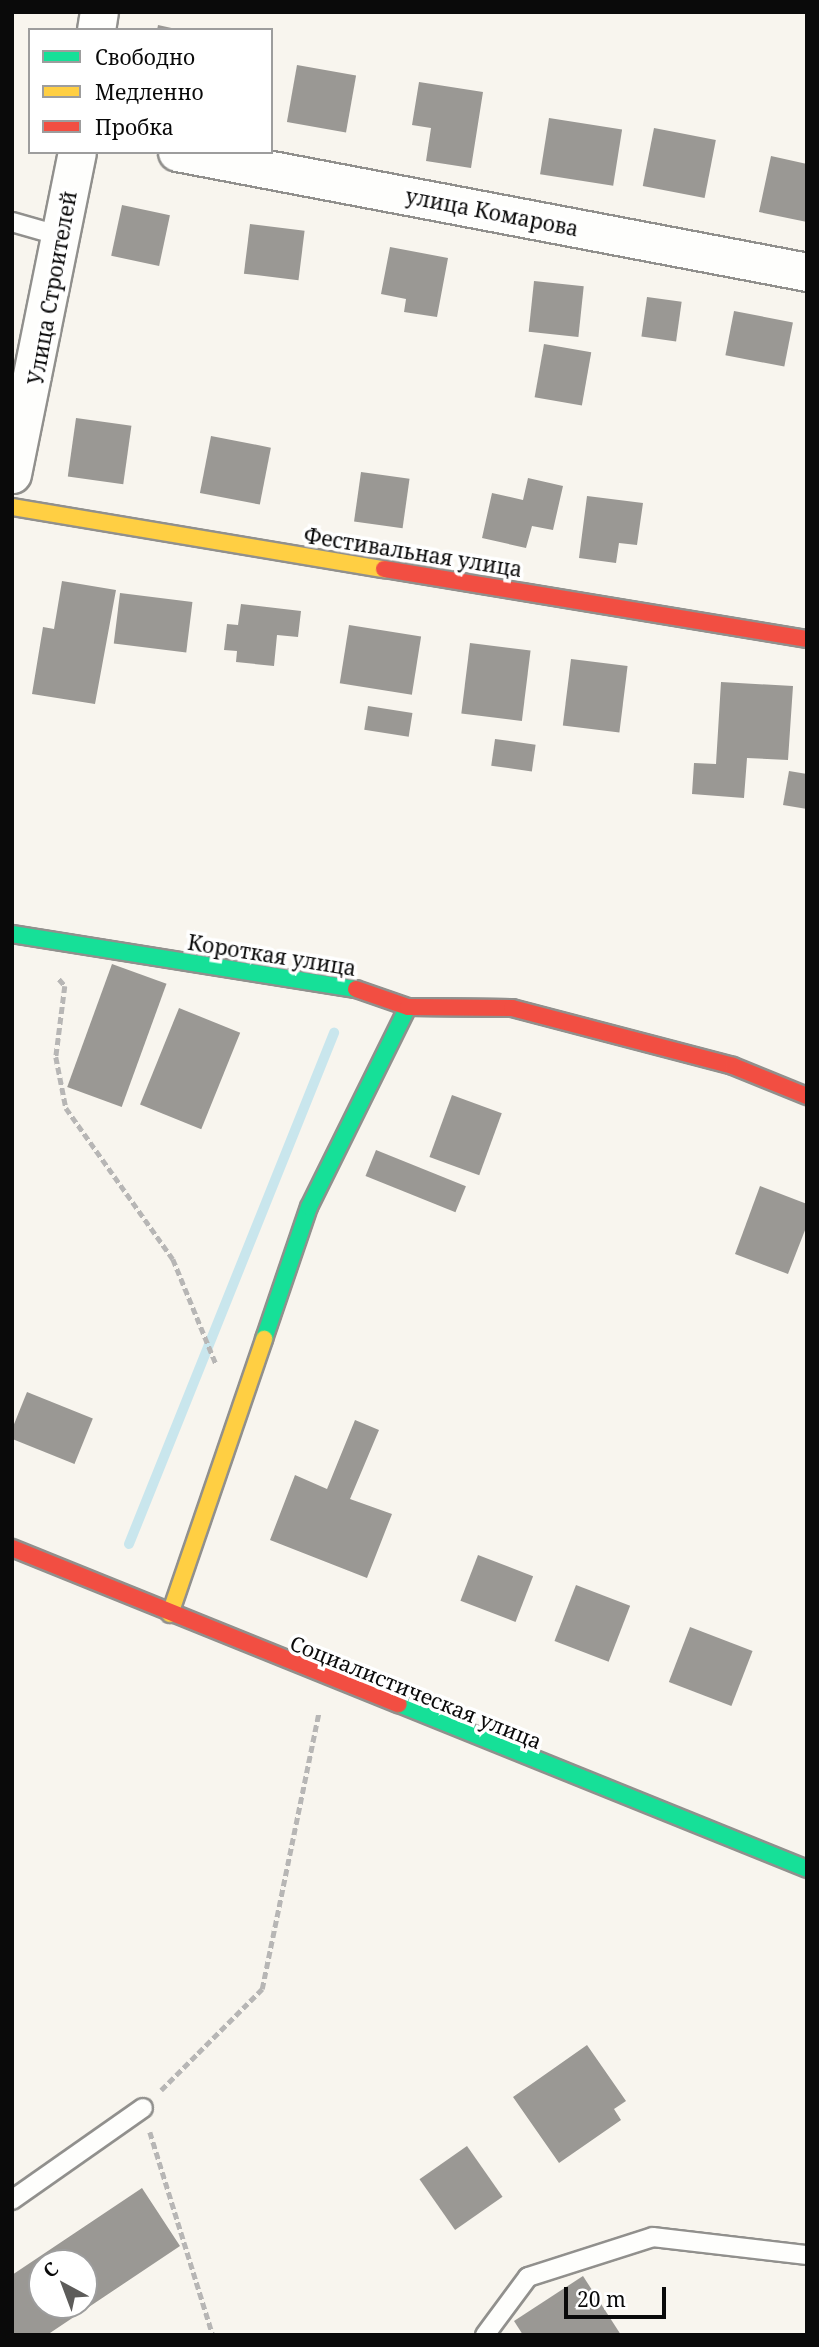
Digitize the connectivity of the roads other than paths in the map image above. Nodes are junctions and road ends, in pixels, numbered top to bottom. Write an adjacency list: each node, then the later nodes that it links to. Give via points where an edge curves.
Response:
1 (76, 154): 4 (street, Улица Строителей)
2 (188, 154): 5 (street, улица Комарова)
3 (12, 222): 4 (lane)
4 (61, 236): 6 (street, Улица Строителей)
5 (807, 272)
6 (20, 424): 7 (street, Улица Строителей)
7 (12, 474)
8 (12, 508): 9 (street, Фестивальная улица)
9 (807, 639)
10 (12, 934): 11 (street, Короткая улица, via 355,988)
11 (408, 1007): 12 (street, Короткая улица, via 512,1008 733,1066); 14 (street, via 309,1207)
12 (807, 1096)
13 (12, 1548): 14 (street, Социалистическая улица)
14 (170, 1614): 15 (street, Социалистическая улица)
15 (807, 1869)
16 (143, 2108): 17 (lane)
17 (12, 2200)
18 (807, 2255): 19 (lane, via 653,2237 528,2277)
19 (485, 2335)

